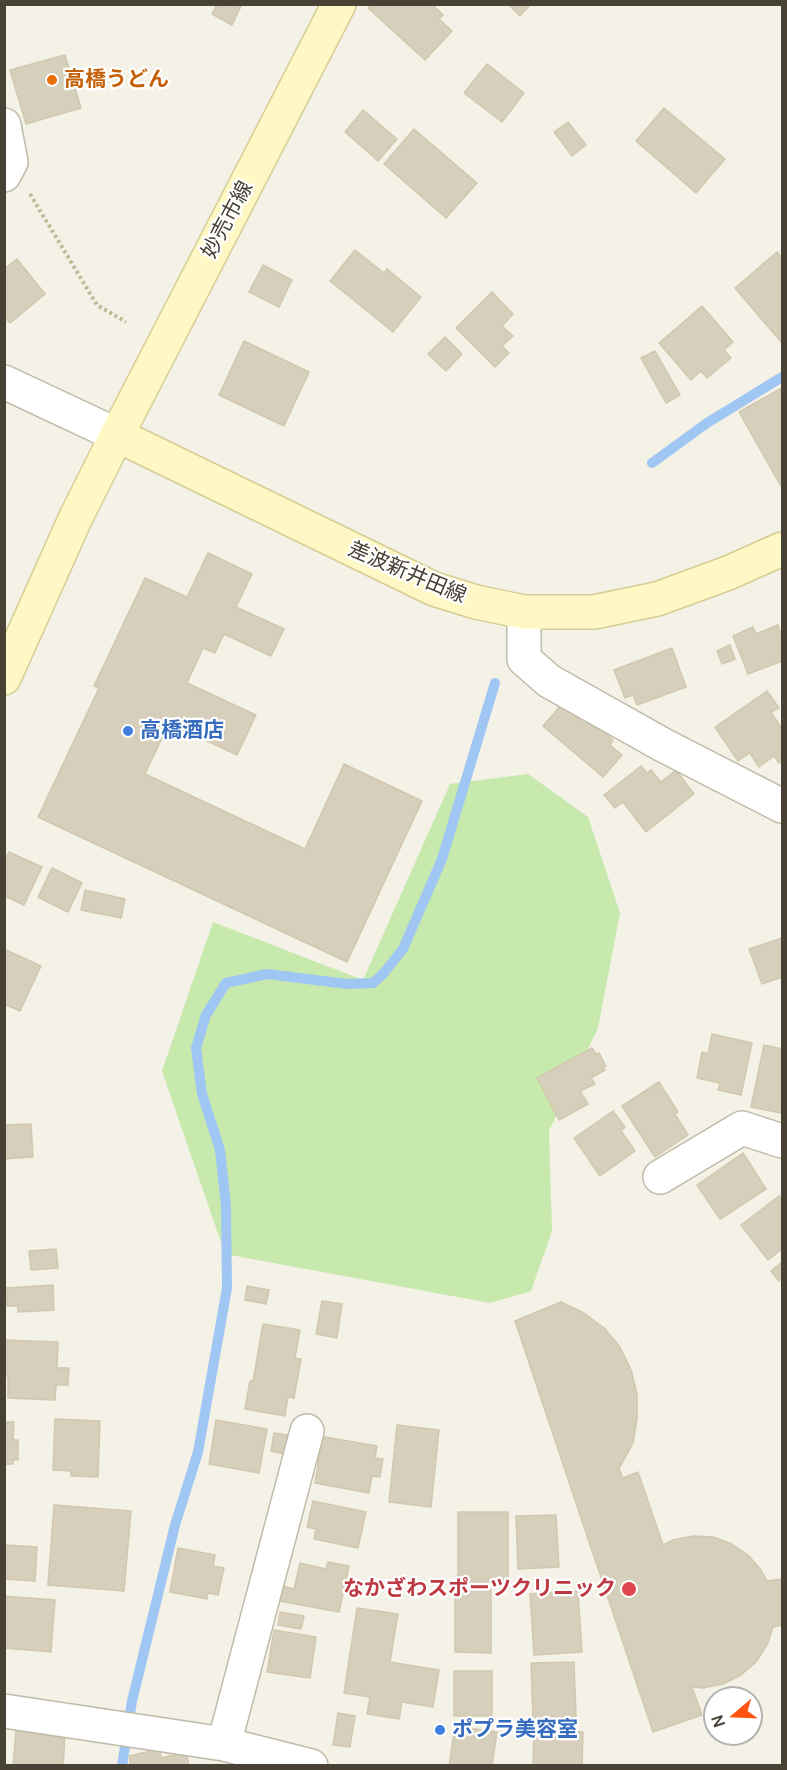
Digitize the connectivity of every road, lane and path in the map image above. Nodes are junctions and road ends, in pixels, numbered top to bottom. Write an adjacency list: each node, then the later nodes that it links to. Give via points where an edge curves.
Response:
1 (339, 4): 6 (main road, 妙売市線)
2 (4, 125): 3 (street)
3 (8, 169): 4 (path, via 97,304)
4 (126, 322)
5 (4, 382): 6 (street)
6 (117, 435): 8 (main road, 差波新井田線, via 434,589); 9 (main road, 妙売市線)
7 (783, 549): 8 (main road, 差波新井田線, via 657,598 594,612)
8 (524, 612): 10 (street, via 524,659 549,681)
9 (4, 678)
10 (783, 806)
11 (783, 1141): 12 (street, via 742,1128)
12 (660, 1177)
13 (307, 1431): 15 (street)
14 (4, 1711): 15 (street)
15 (224, 1744): 16 (street)
16 (312, 1766)

